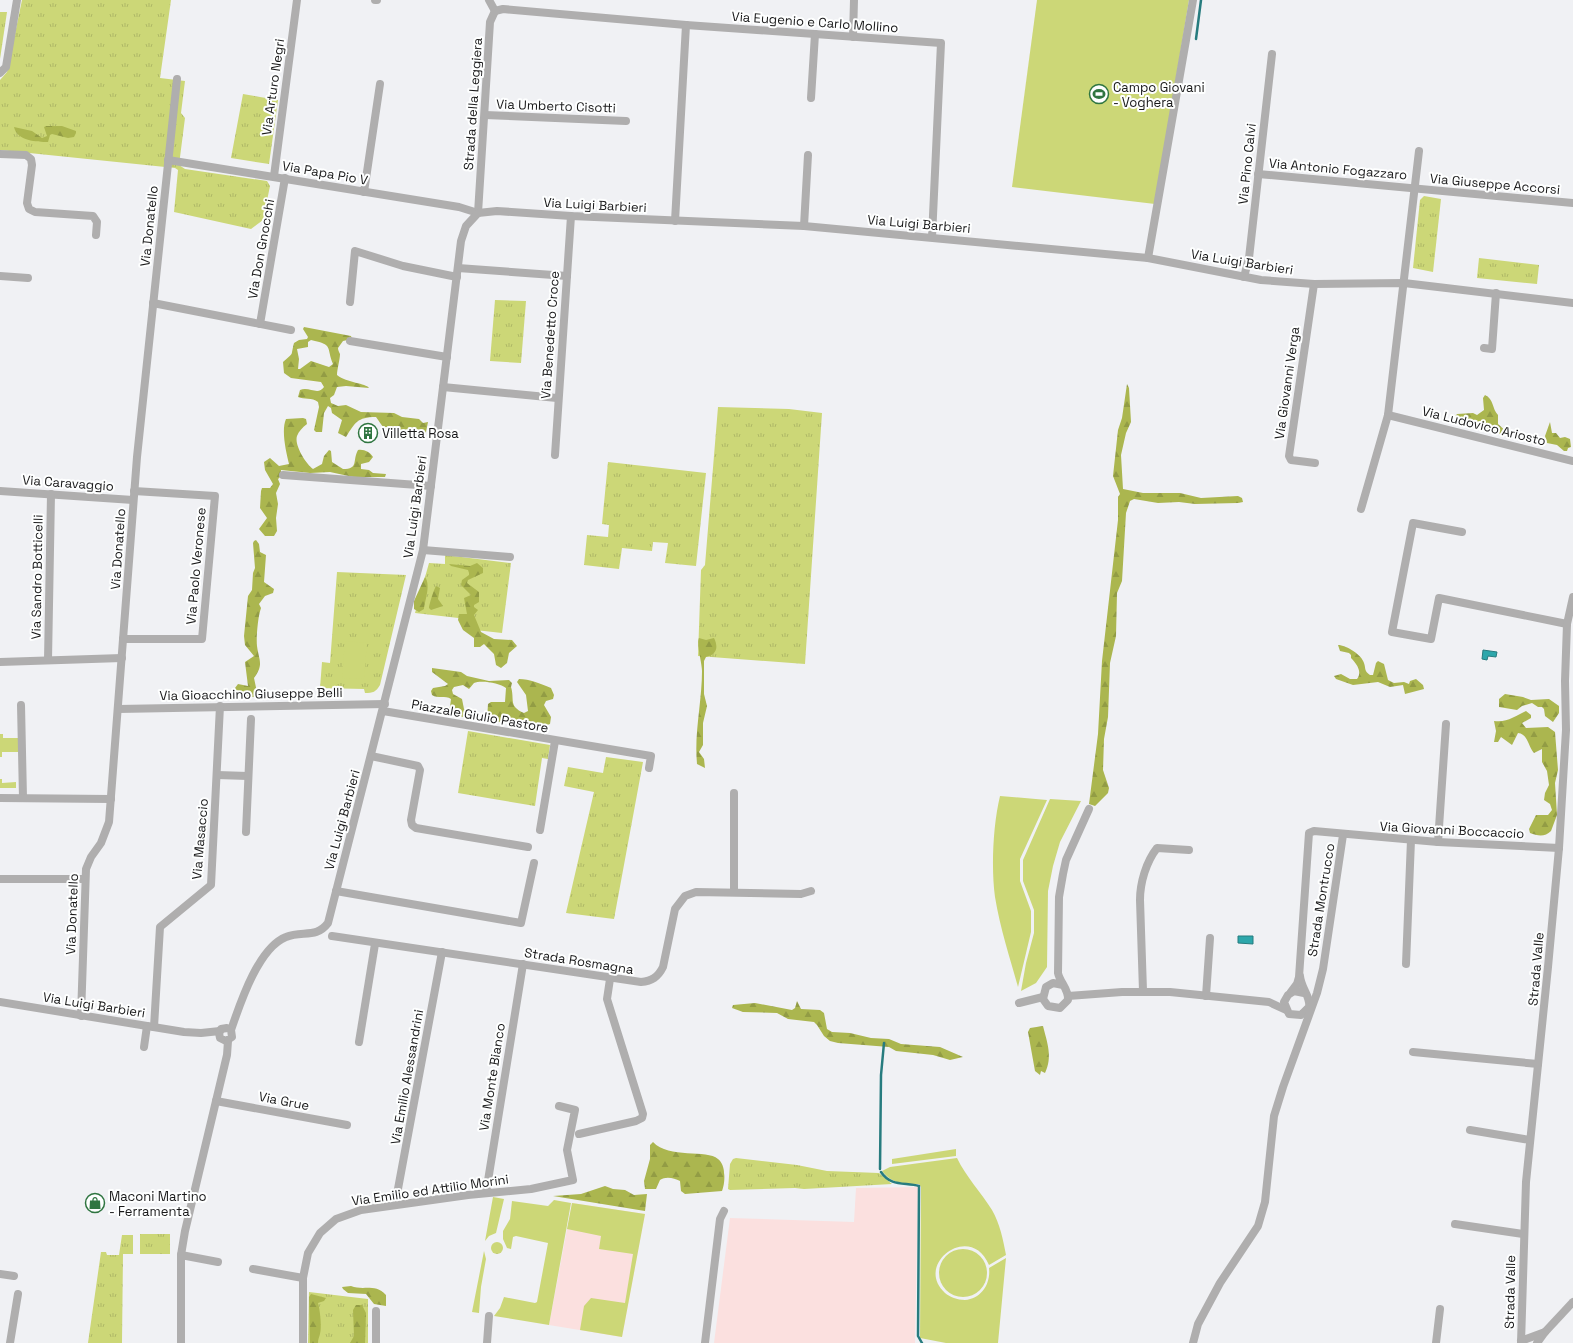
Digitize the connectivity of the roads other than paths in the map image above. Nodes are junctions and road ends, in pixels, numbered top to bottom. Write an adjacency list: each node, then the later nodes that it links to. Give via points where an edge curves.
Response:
1 (17, 0): 11 (street)
2 (297, 0): 22 (street, Via Arturo Negri)
3 (489, 0): 6 (street)
4 (854, 0): 9 (street)
5 (1193, 0): 33 (street)
6 (494, 11): 7 (street, Via Eugenio e Carlo Mollino, via 503,9); 15 (street, Strada della Leggiera, via 490,22)
7 (686, 25): 8 (street, Via Eugenio e Carlo Mollino); 29 (street)
8 (815, 34): 9 (street, Via Eugenio e Carlo Mollino); 14 (street)
9 (853, 37): 32 (street, Via Eugenio e Carlo Mollino, via 941,43)
10 (1272, 54): 21 (street, Via Pino Calvi)
11 (3, 70)
12 (177, 79): 20 (street, Via Donatello)
13 (380, 84): 25 (street)
14 (812, 98)
15 (485, 115): 16 (street, Via Umberto Cisotti); 27 (street, Strada della Leggiera)
16 (626, 121)
17 (1419, 151): 24 (street)
18 (0, 154): 31 (street, via 26,155 31,159 27,203 29,209 35,212 93,216 97,222)
19 (808, 155): 30 (street)
20 (168, 160): 22 (street, Via Papa Pio V); 44 (street, Via Donatello)
21 (1258, 174): 24 (street, Via Antonio Fogazzaro); 39 (street, Via Pino Calvi, via 1249,258)
22 (274, 176): 23 (street, Via Papa Pio V)
23 (285, 178): 25 (street, Via Papa Pio V); 46 (street, Via Don Gnocchi)
24 (1416, 189): 26 (street, Via Giuseppe Accorsi); 40 (street)
25 (364, 192): 27 (street, Via Papa Pio V, via 459,207)
26 (1573, 204)
27 (478, 213): 28 (street, Via Luigi Barbieri, via 497,210); 34 (street, Via Luigi Barbieri, via 466,226 461,241)
28 (571, 216): 29 (street, Via Luigi Barbieri); 36 (street, Via Benedetto Croce)
29 (676, 221): 30 (street, Via Luigi Barbieri)
30 (804, 226): 32 (street, Via Luigi Barbieri)
31 (96, 235)
32 (932, 237): 33 (street, Via Luigi Barbieri)
33 (1148, 258): 39 (street, Via Luigi Barbieri)
34 (458, 268): 36 (street); 37 (street, Via Luigi Barbieri)
35 (0, 276): 38 (street)
36 (567, 276): 52 (street, Via Benedetto Croce)
37 (457, 277): 43 (street, via 403,266 355,251); 50 (street, Via Luigi Barbieri)
38 (28, 278)
39 (1244, 278): 41 (street, Via Luigi Barbieri)
40 (1404, 282): 41 (street, Via Luigi Barbieri); 42 (street, Via Luigi Barbieri); 53 (street)
41 (1314, 284): 56 (street, Via Giovanni Verga, via 1288,456 1291,460)
42 (1496, 293): 45 (street, Via Luigi Barbieri); 49 (street, via 1492,349)
43 (350, 302)
44 (153, 303): 46 (street); 61 (street, Via Donatello)
45 (1573, 303)
46 (260, 324): 47 (street)
47 (291, 330)
48 (350, 341): 50 (street)
49 (1484, 348)
50 (447, 357): 51 (street, Via Luigi Barbieri)
51 (442, 386): 52 (street); 58 (street, Via Luigi Barbieri)
52 (557, 398): 54 (street, Via Benedetto Croce)
53 (1388, 415): 55 (street, Via Ludovico Ariosto); 62 (street)
54 (555, 455)
55 (1573, 461)
56 (1315, 463)
57 (283, 475): 58 (street)
58 (431, 486): 64 (street, Via Luigi Barbieri)
59 (0, 491): 60 (street, Via Caravaggio)
60 (51, 494): 61 (street, Via Caravaggio); 70 (street, Via Sandro Botticelli)
61 (134, 496): 68 (street, Via Donatello); 68 (street, Via Paolo Veronese, via 215,496 202,639)
62 (1361, 509)
63 (1462, 532): 67 (street, via 1413,523 1392,632 1431,639 1439,598)
64 (423, 550): 65 (street); 74 (street, Via Luigi Barbieri)
65 (510, 557)
66 (1573, 597): 67 (street, Strada Valle)
67 (1567, 624): 94 (street, Strada Valle, via 1566,730)
68 (123, 639): 69 (street, Via Donatello)
69 (122, 658): 70 (street); 75 (street, Via Donatello)
70 (48, 660): 71 (street)
71 (0, 662)
72 (21, 705): 85 (street)
73 (220, 706): 74 (street, Via Gioacchino Giuseppe Belli); 75 (street, Via Gioacchino Giuseppe Belli); 82 (street, Via Masaccio)
74 (384, 707): 78 (street, Piazzale Giulio Pastore); 79 (street, Via Luigi Barbieri)
75 (118, 709): 86 (street, Via Donatello)
76 (251, 719): 81 (street)
77 (1446, 724): 92 (street)
78 (556, 741): 80 (street, via 651,756); 88 (street, Piazzale Giulio Pastore)
79 (371, 756): 93 (street, via 418,766 420,770 411,820 416,828); 99 (street, Via Luigi Barbieri)
80 (649, 768)
81 (248, 776): 82 (street); 89 (street)
82 (217, 779): 128 (street, Via Masaccio, via 211,885 160,927)
83 (734, 793): 101 (street)
84 (0, 798): 85 (street)
85 (23, 798): 86 (street)
86 (111, 799): 98 (street, Via Donatello, via 109,822 101,843 91,857)
87 (1089, 809): 110 (street, via 1063,874 1059,897)
88 (540, 830)
89 (246, 832)
90 (1343, 835): 91 (street, Via Giovanni Boccaccio); 111 (street, Strada Montrucco, via 1314,831 1310,833); 120 (street, Strada Montrucco, via 1323,969)
91 (1411, 840): 92 (street, Via Giovanni Boccaccio); 109 (street)
92 (1438, 842): 94 (street, Via Giovanni Boccaccio)
93 (528, 847)
94 (1559, 848): 134 (street, Strada Valle)
95 (1189, 850): 115 (street, via 1157,848 1141,886)
96 (534, 863): 99 (street, via 521,923)
97 (0, 879): 98 (street)
98 (85, 879): 126 (street, Via Donatello)
99 (336, 891): 102 (street, Via Luigi Barbieri)
100 (811, 891): 101 (street, Strada Rosmagna, via 801,894)
101 (734, 892): 112 (street, Strada Rosmagna, via 696,892 680,901 673,916 663,967 655,978 641,982)
102 (328, 923): 103 (street); 104 (street)
103 (315, 933): 104 (street, Strada Rosmagna); 130 (street, via 286,937 271,948 259,965)
104 (332, 936): 106 (street, Strada Rosmagna)
105 (1210, 938): 118 (street)
106 (375, 944): 107 (street, Strada Rosmagna); 131 (street)
107 (442, 952): 108 (street, Strada Rosmagna); 142 (street, Via Emilio Alessandrini)
108 (523, 964): 112 (street, Strada Rosmagna); 141 (street, Via Monte Bianco)
109 (1406, 964)
110 (1058, 967): 113 (street); 114 (street)
111 (1299, 973): 116 (street, Strada Montrucco, via 1297,984); 120 (street, Strada Montrucco)
112 (610, 978): 139 (street, via 607,999 642,1118)
113 (1049, 985): 114 (street); 119 (street)
114 (1063, 985): 117 (street)
115 (1143, 991): 117 (street); 118 (street)
116 (1289, 994): 120 (street, via 1298,991); 121 (street, via 1276,1000); 124 (street, Strada Montrucco, via 1284,1002)
117 (1068, 996): 119 (street, via 1066,1003 1056,1008 1048,1006)
118 (1206, 996): 121 (street)
119 (1043, 997): 123 (street)
120 (1309, 998): 125 (street, Strada Montrucco); 127 (street, Strada Montrucco, via 1308,1011)
121 (1263, 1001): 124 (street)
122 (0, 1002): 126 (street, Via Luigi Barbieri)
123 (1019, 1003)
124 (1286, 1010): 127 (street)
125 (1310, 1013): 127 (street); 129 (street, Strada Montrucco)
126 (80, 1016): 128 (street, Via Luigi Barbieri)
127 (1298, 1017): 129 (street)
128 (150, 1027): 130 (street, Via Luigi Barbieri, via 195,1036); 132 (street, Via Masaccio)
129 (1304, 1029): 165 (street, Strada Montrucco, via 1274,1116 1266,1202 1258,1226 1220,1284 1198,1324)
130 (224, 1035): 135 (street, via 227,1055)
131 (358, 1042)
132 (144, 1047)
133 (1412, 1052): 134 (street)
134 (1538, 1064): 140 (street, Strada Valle)
135 (216, 1101): 137 (street, Via Grue); 146 (street)
136 (559, 1106): 141 (street, Via Emilio ed Attilio Morini, via 575,1110 567,1150 574,1180 531,1189)
137 (347, 1125)
138 (1470, 1130): 140 (street)
139 (579, 1134)
140 (1530, 1140): 145 (street, Strada Valle)
141 (486, 1194): 142 (street, Via Emilio ed Attilio Morini)
142 (395, 1205): 151 (street, Via Emilio ed Attilio Morini, via 348,1213 325,1227 308,1253)
143 (724, 1211): 164 (street, via 720,1219)
144 (1456, 1224): 145 (street)
145 (1523, 1234): 158 (street, Strada Valle)
146 (181, 1255): 147 (street); 160 (street)
147 (218, 1262)
148 (253, 1269): 151 (street)
149 (0, 1274): 150 (street)
150 (14, 1276)
151 (303, 1278): 161 (street, Via Emilio ed Attilio Morini)
152 (18, 1294): 159 (street)
153 (1573, 1302): 157 (street)
154 (1440, 1309): 166 (street)
155 (376, 1311): 162 (street)
156 (489, 1316): 163 (street)
157 (1546, 1332): 158 (street); 167 (street)
158 (1521, 1342)
159 (10, 1343)
160 (181, 1343)
161 (303, 1343)
162 (376, 1343)
163 (487, 1343)
164 (705, 1343)
165 (1193, 1343)
166 (1436, 1343)
167 (1537, 1343)

